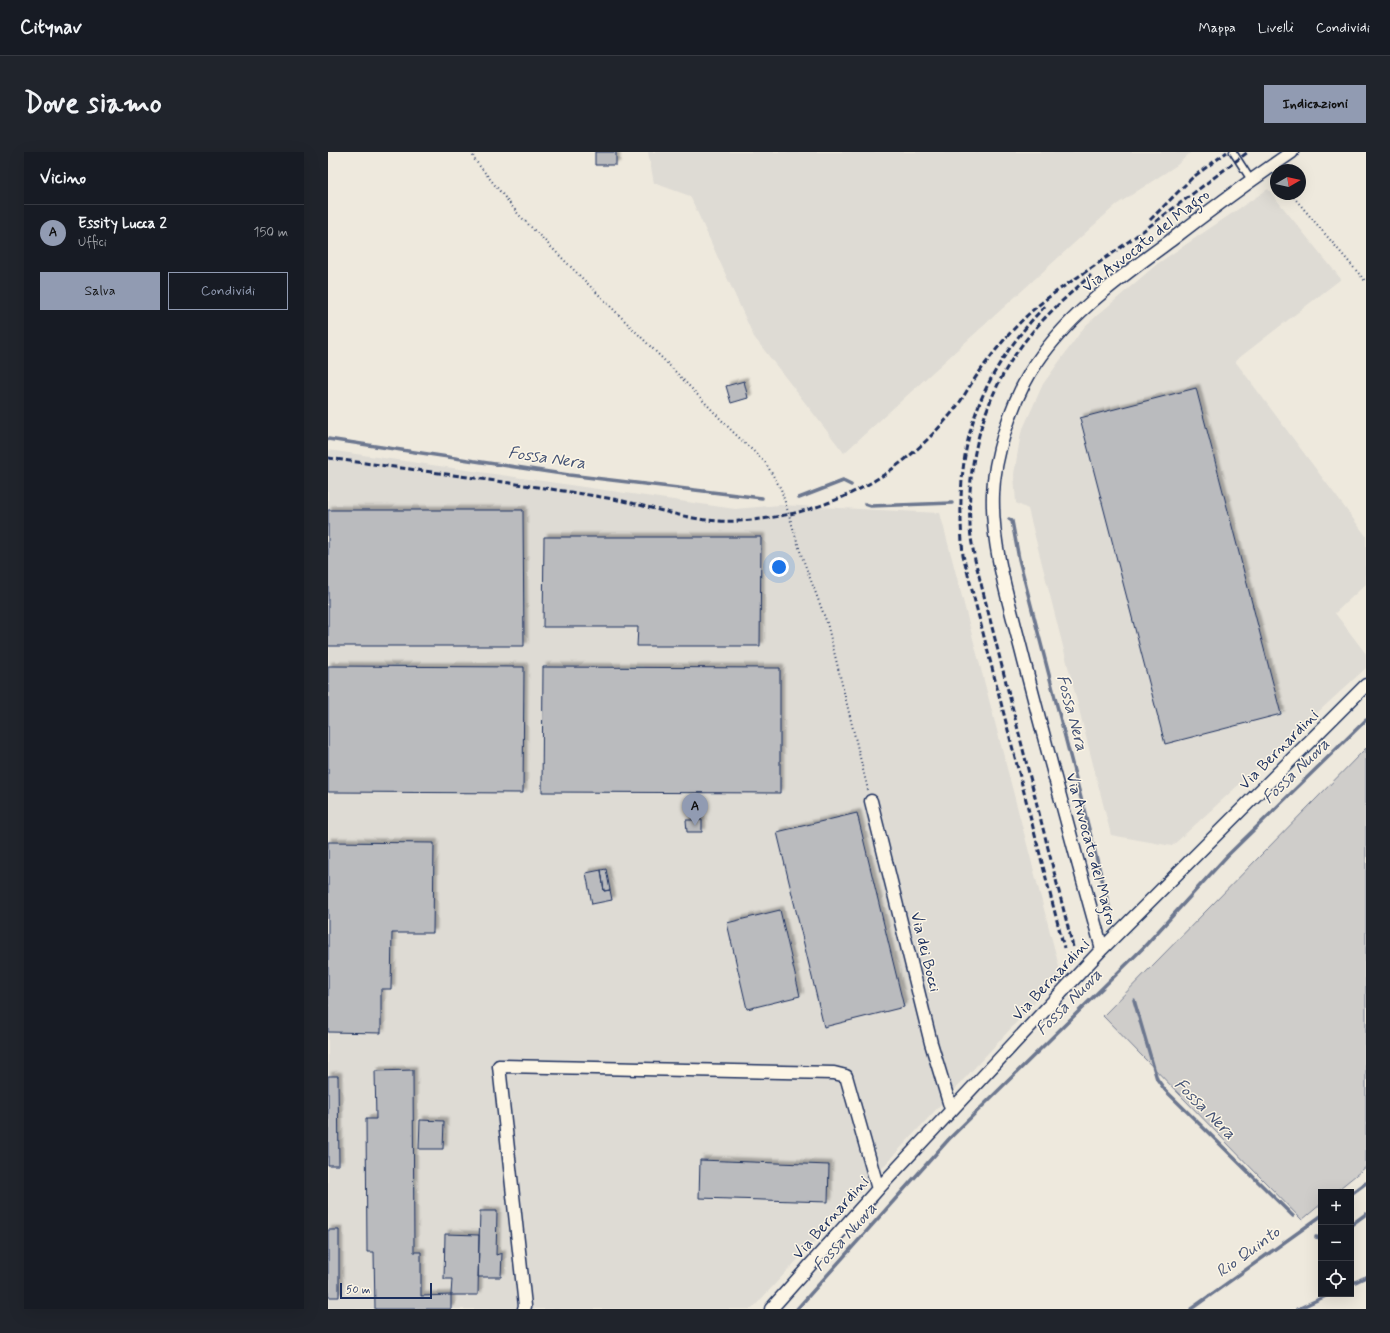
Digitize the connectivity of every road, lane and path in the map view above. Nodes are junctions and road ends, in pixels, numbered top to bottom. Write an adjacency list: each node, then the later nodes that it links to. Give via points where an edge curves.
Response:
1 (472, 152): 8 (path, via 474,159 519,214 765,462 781,489 799,547 828,623)
2 (1233, 152): 4 (lane)
3 (1292, 152): 4 (street, Via Avvocato del Magro)
4 (1250, 180): 9 (street, Via Avvocato del Magro, via 1108,287 1060,332 1030,372 1014,404 1000,445 992,494 998,558 1041,729)
5 (1296, 200): 6 (path)
6 (1366, 282)
7 (1366, 685): 9 (street, Via Bernardini)
8 (871, 801): 10 (street, Via dei Bocci, via 931,1043)
9 (1102, 948): 10 (street, Via Bernardini)
10 (951, 1110): 11 (street, Via Bernardini)
11 (878, 1189): 12 (street, via 846,1076 834,1073 499,1066); 13 (street, Via Bernardini)
12 (524, 1309)
13 (772, 1309)

